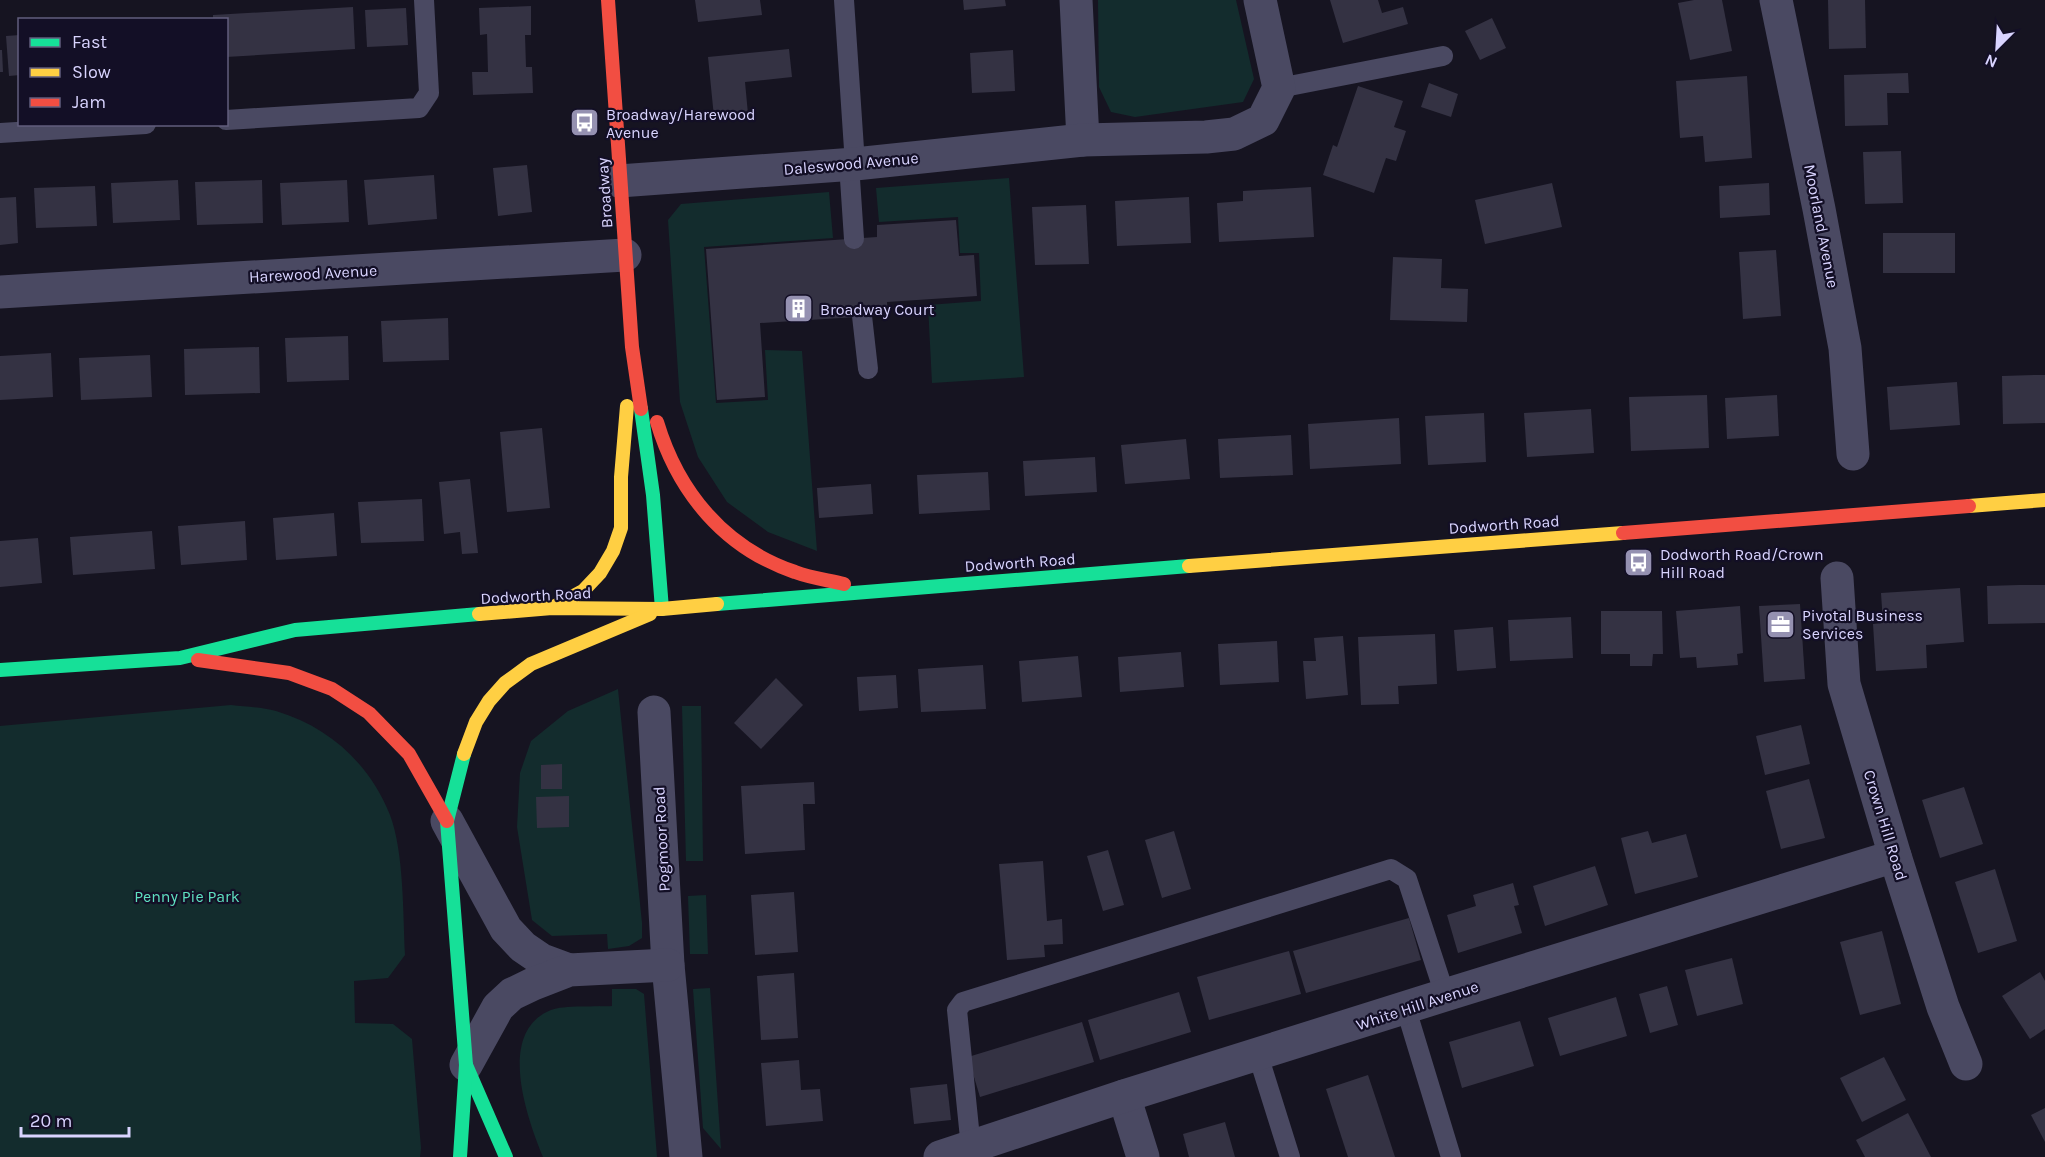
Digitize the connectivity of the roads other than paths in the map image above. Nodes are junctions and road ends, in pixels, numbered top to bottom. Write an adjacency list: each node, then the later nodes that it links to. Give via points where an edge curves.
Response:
1 (424, 0): 9 (lane, via 429,93 419,108)
2 (608, 0): 14 (main road, Broadway)
3 (844, 0): 13 (lane)
4 (1076, 0): 12 (street)
5 (1260, 0): 8 (street)
6 (1776, 0): 21 (street, Moorland Avenue, via 1845,348)
7 (1443, 56): 8 (lane)
8 (1280, 88): 12 (street, Daleswood Avenue, via 1263,120 1234,134)
9 (228, 120)
10 (114, 126): 11 (lane)
11 (0, 133)
12 (1083, 140): 13 (street, Daleswood Avenue)
13 (852, 164): 14 (street, Daleswood Avenue); 15 (lane)
14 (620, 182): 16 (main road, Broadway)
15 (854, 239)
16 (625, 255): 17 (street, Harewood Avenue); 19 (main road, Broadway)
17 (0, 292)
18 (862, 316): 20 (lane)
19 (632, 347): 24 (main road, via 670,460 708,518 762,558 795,572); 25 (main road, Broadway, via 621,477 621,528 600,573 583,591); 26 (main road, Broadway, via 653,495)
20 (868, 369)
21 (1853, 454)
22 (2045, 500): 24 (main road, Dodworth Road)
23 (1837, 578): 31 (street, Crown Hill Road, via 1844,684)
24 (869, 591): 26 (main road, Dodworth Road)
25 (552, 608): 26 (main road, Dodworth Road); 27 (main road, Dodworth Road, via 295,630)
26 (663, 609): 30 (main road, via 531,664 505,683 476,722)
27 (180, 658): 28 (main road, Dodworth Road); 30 (main road, via 289,673 332,689 369,713 409,754)
28 (0, 670)
29 (654, 712): 32 (street, Pogmoor Road)
30 (447, 821): 33 (street, via 506,929 522,947); 38 (main road)
31 (1895, 856): 34 (street, White Hill Avenue); 37 (street, Crown Hill Road, via 1943,1007)
32 (668, 965): 33 (street); 43 (street, Pogmoor Road)
33 (568, 970): 38 (street, via 512,994 498,1007)
34 (1445, 995): 35 (street, White Hill Avenue); 40 (lane, via 1407,879 1390,868 963,1002 957,1010)
35 (1406, 1009): 36 (street, White Hill Avenue); 46 (lane)
36 (1258, 1055): 39 (street, White Hill Avenue); 45 (lane)
37 (1966, 1064)
38 (466, 1065): 41 (main road); 42 (main road)
39 (1124, 1096): 40 (street, White Hill Avenue); 44 (street)
40 (974, 1151)
41 (460, 1157)
42 (506, 1157)
43 (686, 1157)
44 (1143, 1157)
45 (1290, 1157)
46 (1450, 1157)

